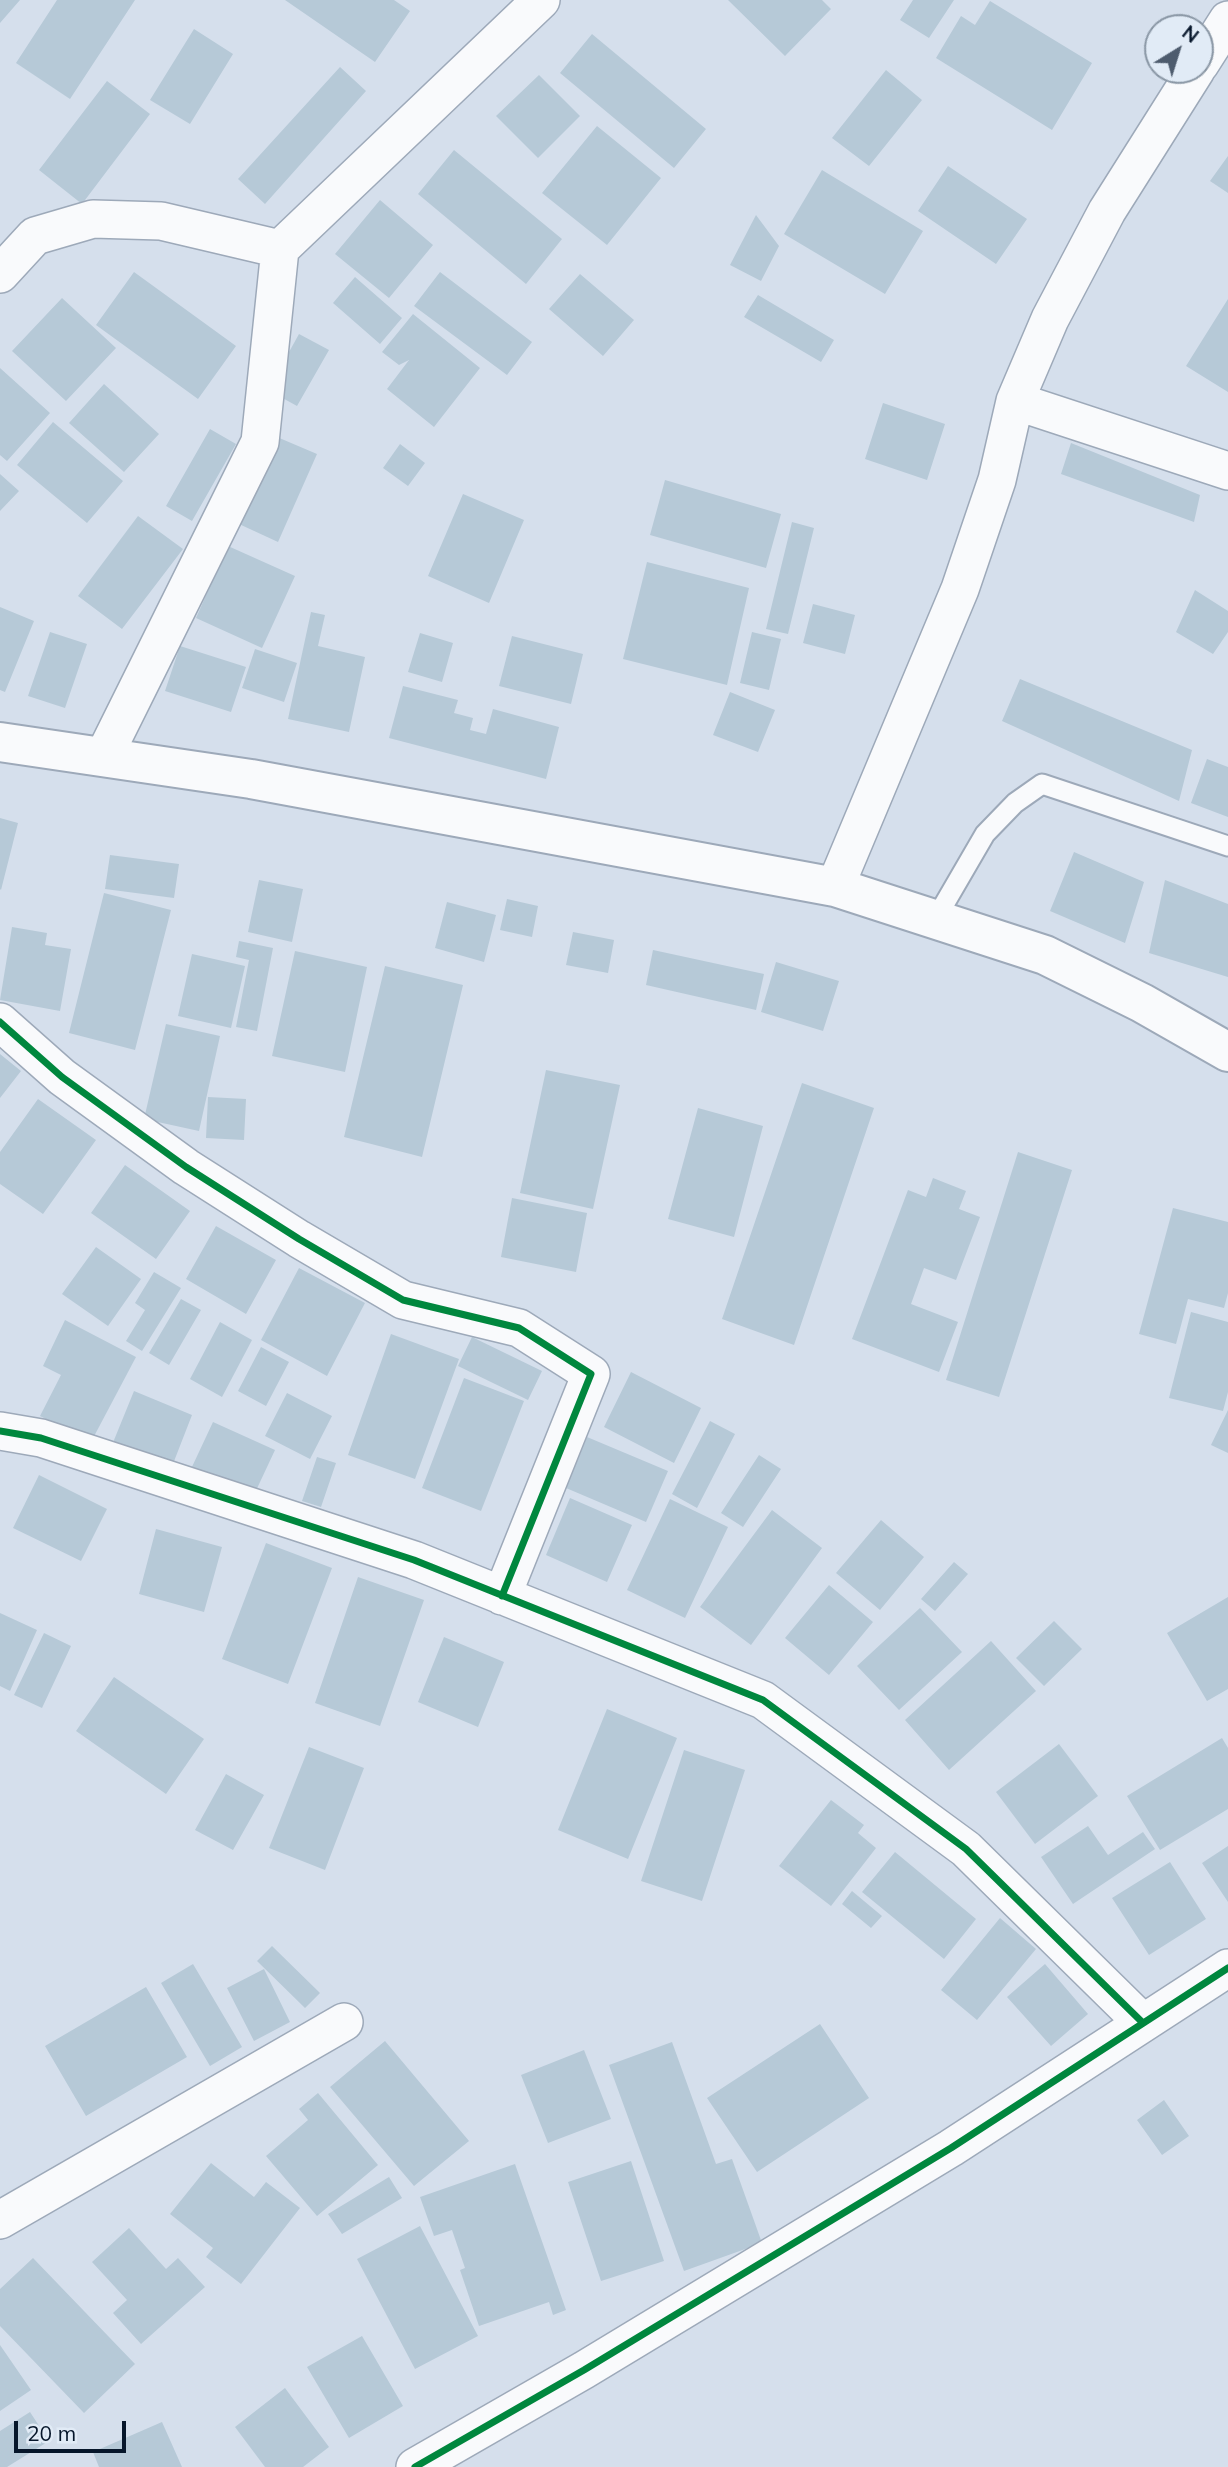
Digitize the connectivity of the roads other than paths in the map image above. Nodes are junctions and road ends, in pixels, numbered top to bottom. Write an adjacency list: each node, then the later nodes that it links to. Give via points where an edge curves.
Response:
1 (541, 0): 5 (street)
2 (1228, 20): 3 (street)
3 (1214, 42)
4 (1187, 84): 7 (street, via 1107,211 1050,319)
5 (280, 249): 6 (street, via 161,221 93,219 35,236); 10 (street, via 260,442)
6 (0, 274)
7 (1015, 401): 8 (street); 12 (street, via 998,480 960,590)
8 (1228, 471)
9 (0, 742): 10 (main road)
10 (104, 756): 12 (main road)
11 (1228, 846): 13 (lane, via 1042,784 1015,803 985,834)
12 (835, 887): 13 (main road)
13 (935, 920): 15 (main road, via 1045,955)
14 (0, 1023): 17 (street, via 62,1077 299,1239 403,1300 519,1328 590,1374)
15 (1228, 1052)
16 (0, 1431): 17 (street, via 41,1438 414,1560)
17 (502, 1597): 20 (street, via 763,1700 966,1849)
18 (1228, 1968): 20 (street)
19 (344, 2022): 21 (street)
20 (1143, 2023): 22 (street, via 939,2155)
21 (0, 2220)
22 (415, 2467)

